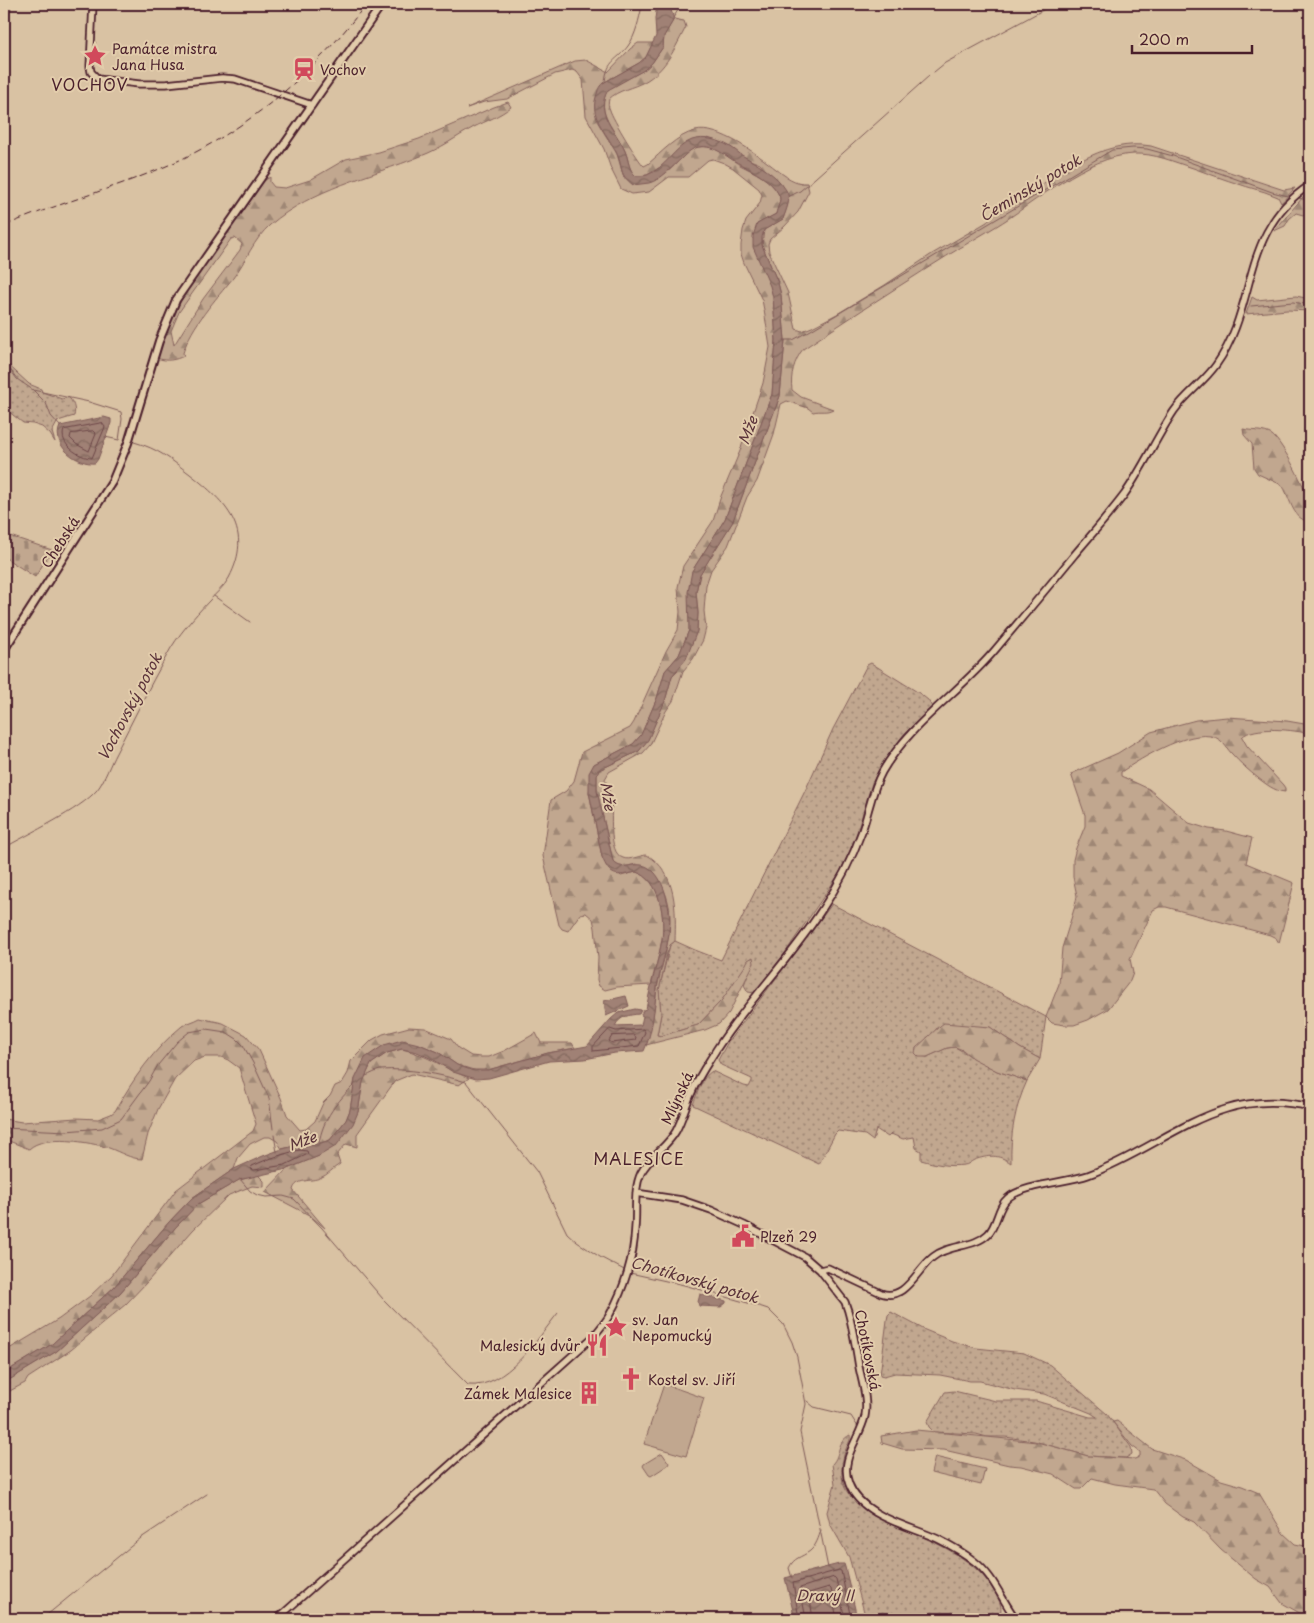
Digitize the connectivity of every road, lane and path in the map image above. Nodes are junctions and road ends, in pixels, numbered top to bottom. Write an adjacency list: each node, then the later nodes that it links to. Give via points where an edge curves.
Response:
1 (93, 4): 3 (street, via 90,66 98,78 139,84 236,79)
2 (382, 4): 3 (main road, Chebská)
3 (312, 105): 5 (main road, Chebská, via 176,300 112,482)
4 (1310, 185): 7 (street, Mlýnská, via 1293,197 1265,232 1251,270 1242,311 1216,366 1174,412 1124,495 992,654 893,754 880,776 848,864 832,894 718,1047 691,1092 676,1132 642,1171)
5 (4, 650)
6 (1310, 1107): 8 (street, via 1274,1101 1227,1108 1086,1175 1019,1191 1005,1201 987,1235 978,1241 940,1252 901,1290 889,1295 828,1268)
7 (636, 1193): 8 (street, Chotíkovská, via 682,1200 711,1210 805,1257); 9 (street, Mlýnská, via 633,1249 627,1272 609,1317 594,1336)
8 (820, 1270): 10 (street, Chotíkovská, via 845,1302 866,1408 846,1466 849,1484 858,1497 879,1514 939,1540 972,1559 994,1582)
9 (278, 1619)
10 (1016, 1619)

